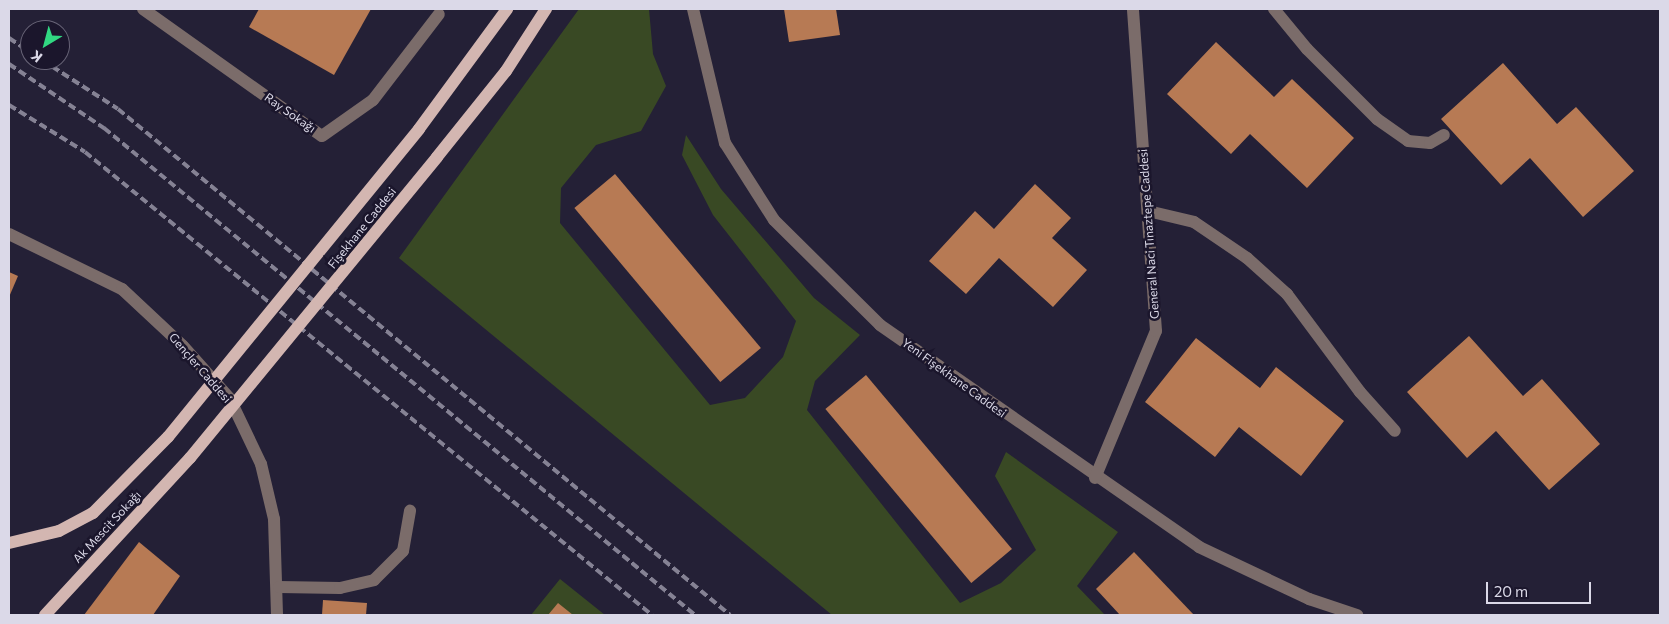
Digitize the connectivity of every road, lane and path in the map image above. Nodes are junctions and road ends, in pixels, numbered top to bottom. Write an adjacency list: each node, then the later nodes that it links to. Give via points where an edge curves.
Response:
1 (143, 9): 7 (street, Ray Sokağı, via 322,136 373,100)
2 (507, 9): 15 (main road, bridge, via 419,129 168,437 93,514 59,531)
3 (546, 9): 12 (main road, Fişekhane Caddesi, bridge, via 506,72)
4 (693, 9): 13 (street, Yeni Fişekhane Caddesi, via 725,143 774,220 880,325)
5 (1132, 9): 9 (street, General Naci Tınaztepe Caddesi)
6 (1274, 9): 8 (street, via 1307,49 1385,124 1408,141 1422,144)
7 (439, 14)
8 (1444, 135)
9 (1148, 211): 11 (street, via 1194,222 1247,258 1287,294 1360,392); 13 (street, General Naci Tınaztepe Caddesi, via 1156,330)
10 (9, 234): 16 (street, Gençler Caddesi, via 122,289 183,346 230,399 263,474 274,519)
11 (1395, 432)
12 (190, 458): 17 (main road, Ak Mescit Sokağı)
13 (1095, 478): 19 (street, Yeni Fişekhane Caddesi, via 1199,547 1309,599)
14 (410, 511): 16 (street, via 403,551 374,580 340,588)
15 (9, 543)
16 (279, 587): 18 (street, Gençler Caddesi)
17 (45, 615)
18 (277, 615)
19 (1357, 615)

